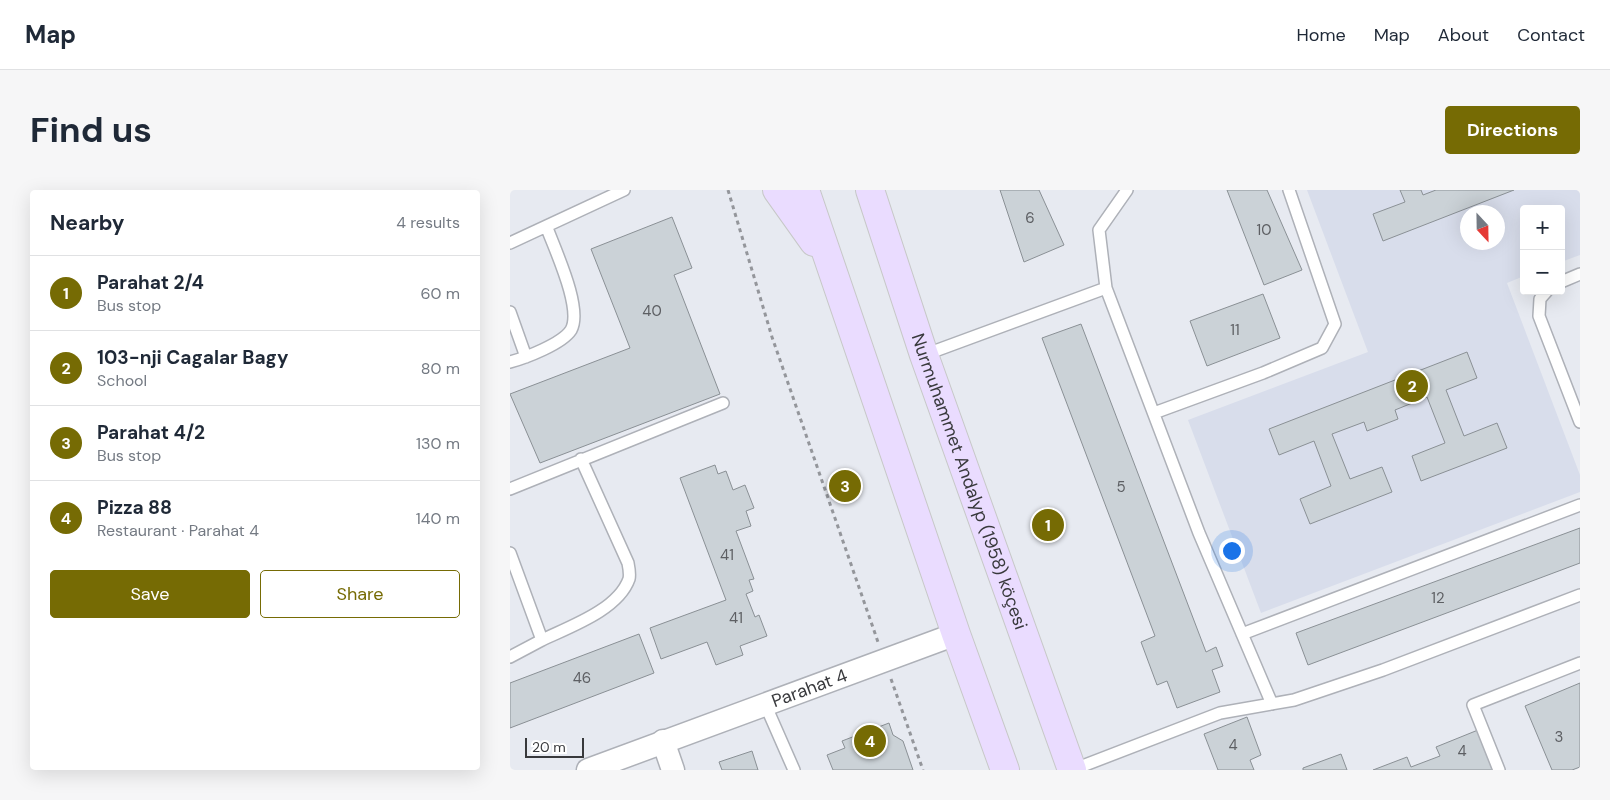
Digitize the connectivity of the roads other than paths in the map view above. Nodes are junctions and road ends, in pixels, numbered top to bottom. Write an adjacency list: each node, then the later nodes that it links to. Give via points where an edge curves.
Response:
1 (624, 190): 8 (lane)
2 (777, 190): 11 (main road)
3 (805, 190): 11 (main road)
4 (870, 190): 10 (main road, Nurmuhammet Andalyp (1958) köçesi)
5 (885, 190): 10 (main road)
6 (1127, 190): 14 (lane, via 1099,230)
7 (1289, 190): 21 (lane, via 1335,324 1322,348)
8 (547, 228): 9 (lane); 18 (lane, via 573,300 575,321 562,339)
9 (510, 243)
10 (890, 248): 17 (main road, Nurmuhammet Andalyp (1958) köçesi)
11 (830, 265): 28 (main road)
12 (1580, 274): 13 (lane)
13 (1565, 280)
14 (1106, 288): 17 (lane); 21 (lane)
15 (1544, 295): 22 (lane, via 1540,299 1539,316)
16 (510, 312): 18 (lane)
17 (924, 355): 40 (main road, Nurmuhammet Andalyp (1958) köçesi)
18 (526, 357): 19 (lane)
19 (510, 362)
20 (723, 403): 23 (lane)
21 (1154, 413): 29 (lane, via 1199,533)
22 (1580, 422)
23 (581, 459): 24 (lane); 30 (lane, via 628,564 629,578 604,609)
24 (510, 489)
25 (1580, 505): 29 (lane)
26 (510, 553): 30 (lane)
27 (1580, 595): 34 (lane, via 1383,670 1294,700)
28 (956, 634): 33 (street, Parahat 4); 39 (main road)
29 (1242, 634): 34 (lane)
30 (542, 640): 31 (lane)
31 (510, 656)
32 (1580, 663): 41 (lane, via 1473,704)
33 (766, 704): 35 (street, Parahat 4); 38 (lane)
34 (1272, 704): 40 (lane, via 1220,713)
35 (663, 741): 36 (street, Parahat 4); 37 (street)
36 (588, 770)
37 (673, 770)
38 (794, 770)
39 (1005, 770)
40 (1072, 770)
41 (1499, 770)

